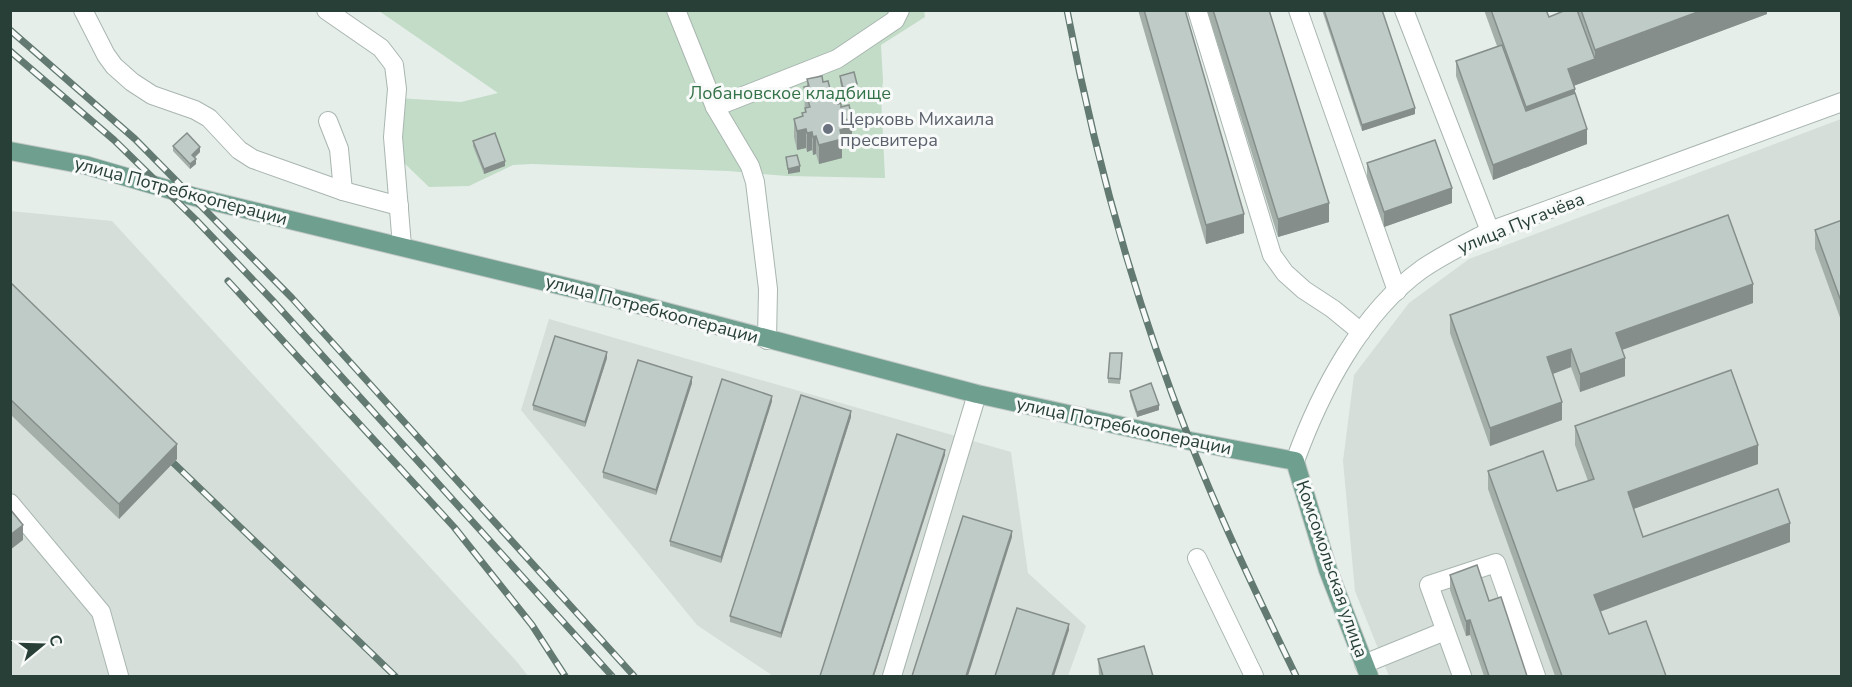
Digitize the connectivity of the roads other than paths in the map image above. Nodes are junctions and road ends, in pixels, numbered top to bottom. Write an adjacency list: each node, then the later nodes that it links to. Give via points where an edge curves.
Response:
1 (83, 10): 12 (street, via 106,55 132,82 152,95 209,118 253,159)
2 (326, 10): 13 (street, via 381,48 394,65 397,89 393,137)
3 (676, 10): 9 (street)
4 (900, 10): 9 (street, via 896,20 837,59)
5 (1197, 10): 17 (street, via 1272,255 1298,285)
6 (1298, 10): 16 (street)
7 (1404, 10): 14 (street)
8 (1842, 102): 14 (street, улица Пугачёва)
9 (715, 107): 18 (street, via 750,166 755,182 768,289)
10 (328, 121): 12 (street, via 339,149)
11 (10, 151): 15 (main road, улица Потребкооперации, via 85,165 195,197)
12 (343, 191): 13 (street)
13 (399, 206): 15 (street)
14 (1490, 231): 16 (street, улица Пугачёва, via 1439,259)
15 (402, 246): 18 (main road, улица Потребкооперации)
16 (1397, 291): 17 (street, улица Пугачёва)
17 (1361, 332): 20 (street, улица Пугачёва, via 1318,402)
18 (768, 340): 19 (main road, улица Потребкооперации)
19 (976, 394): 20 (main road, улица Потребкооперации); 26 (street)
20 (1295, 461): 24 (main road, Комсомольская улица, via 1328,570)
21 (10, 503): 25 (street, via 101,612)
22 (1197, 558): 27 (street)
23 (1445, 631): 24 (street); 28 (street); 29 (street, via 1429,585 1496,562)
24 (1367, 670)
25 (119, 676)
26 (892, 676)
27 (1254, 676)
28 (1462, 676)
29 (1536, 676)

